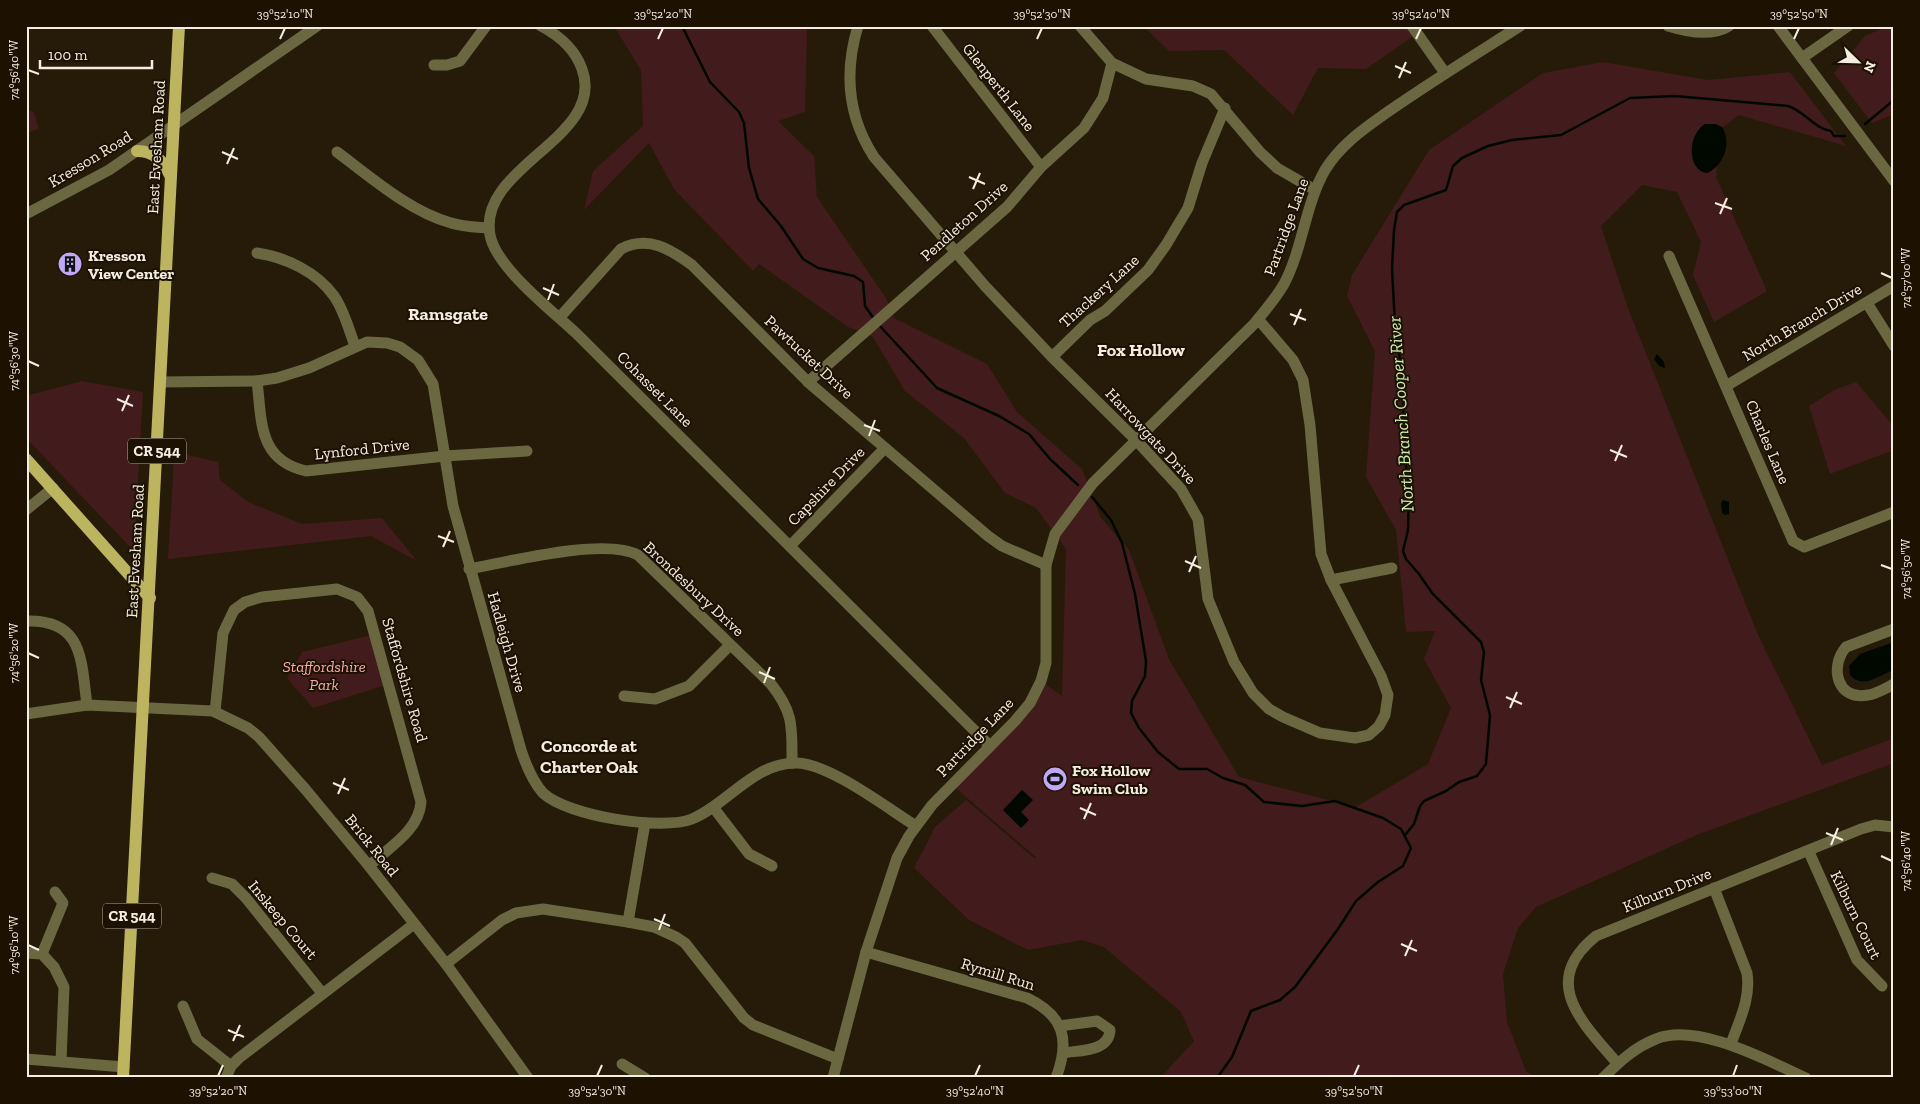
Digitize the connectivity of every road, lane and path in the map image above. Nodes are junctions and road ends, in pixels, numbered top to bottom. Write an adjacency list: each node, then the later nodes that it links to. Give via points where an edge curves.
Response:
1 (178, 26): 19 (main road, East Evesham Road / CR 544)
2 (317, 26): 19 (street, Kresson Road)
3 (486, 26): 16 (street, via 460,61)
4 (541, 26): 27 (street, via 574,52 584,75 583,96 566,128 502,190 491,213)
5 (858, 26): 28 (street, Harrowgate Drive, via 853,42 850,86 860,136 874,157)
6 (932, 26): 22 (street, Glenperth Lane)
7 (1080, 26): 15 (street)
8 (1412, 26): 17 (street)
9 (1520, 26): 17 (street, Partridge Lane)
10 (1668, 26): 11 (street, via 1698,33 1714,32)
11 (1729, 26)
12 (1778, 26): 14 (street)
13 (1848, 26): 14 (street)
14 (1802, 58): 24 (street)
15 (1112, 63): 18 (street, via 1146,79 1193,86); 22 (street, Pendleton Drive, via 1103,98 1084,128)
16 (434, 65)
17 (1445, 73): 25 (street, Partridge Lane, via 1352,137 1336,154)
18 (1225, 108): 25 (street, via 1277,168); 37 (street, Thackery Lane, via 1188,208 1166,246 1148,270)
19 (173, 125): 20 (street, Kresson Road); 23 (main road, East Evesham Road / CR 544)
20 (137, 151): 23 (main road, via 160,158); 26 (street, Kresson Road, via 85,185)
21 (338, 152): 27 (street, via 422,211 453,224)
22 (1041, 167): 28 (street, Pendleton Drive, via 1007,207)
23 (170, 175): 38 (main road, East Evesham Road / CR 544)
24 (1894, 181)
25 (1315, 190): 34 (street, Partridge Lane, via 1284,283)
26 (26, 214)
27 (489, 228): 33 (street, Cohasset Lane, via 498,254 511,272)
28 (957, 252): 37 (street, Harrowgate Drive); 40 (street, Pendleton Drive)
29 (257, 253): 35 (street, via 288,260 320,282 334,296)
30 (1669, 256): 41 (street, Charles Lane)
31 (1894, 286): 32 (street, North Branch Drive)
32 (1867, 303): 36 (street); 41 (street, North Branch Drive)
33 (560, 317): 40 (street, Pawtucket Drive, via 622,250 640,242 658,245 692,266); 50 (street, Cohasset Lane)
34 (1258, 319): 42 (street, Partridge Lane); 54 (street, Harrowgate Drive, via 1293,360 1303,380 1321,554)
35 (355, 346): 39 (street, Hadleigh Drive, via 309,368); 45 (street, Hadleigh Drive, via 367,342 400,347 428,372)
36 (1894, 346)
37 (1052, 357): 42 (street, Harrowgate Drive)
38 (160, 382): 39 (street, Hadleigh Drive); 55 (main road, East Evesham Road / CR 544)
39 (257, 382): 45 (street, Lynford Drive, via 267,444 278,459 297,469 306,471)
40 (808, 382): 43 (street, Pawtucket Drive)
41 (1726, 386): 49 (street, Charles Lane, via 1792,541 1797,546 1804,547)
42 (1136, 440): 51 (street, Partridge Lane, via 1093,483 1064,519 1055,534); 54 (street, Harrowgate Drive, via 1181,489 1198,519 1208,598 1234,662 1253,694 1270,710 1301,726 1320,733 1355,738 1369,734 1379,726 1386,715 1388,695)
43 (886, 448): 50 (street, Capshire Drive); 51 (street, Pawtucket Drive, via 1002,546)
44 (527, 451): 45 (street, Lynford Drive)
45 (445, 456): 53 (street, Hadleigh Drive, via 453,506)
46 (26, 458): 47 (main road)
47 (53, 488): 48 (street); 55 (main road)
48 (26, 510)
49 (1894, 512)
50 (790, 546): 65 (street, Cohasset Lane)
51 (1046, 565): 65 (street, Partridge Lane, via 1046,663 1041,681 1030,703)
52 (1392, 568): 54 (street)
53 (469, 569): 58 (street, Brondesbury Drive, via 549,554 607,548 631,552 660,575); 68 (street, Hadleigh Drive, via 520,750 536,785 549,797 578,811)
54 (1331, 580)
55 (150, 598): 62 (main road, East Evesham Road / CR 544)
56 (26, 621): 61 (street, via 52,622 68,633 80,652)
57 (1894, 629): 59 (street, via 1846,647 1836,668 1839,682 1850,692 1868,695)
58 (730, 645): 60 (street, via 689,686 655,699); 66 (street, Brondesbury Drive, via 771,684 789,710)
59 (1894, 684)
60 (624, 696)
61 (87, 705): 62 (street, Brick Road); 64 (street, Brick Road)
62 (143, 709): 63 (street, Brick Road); 95 (main road, East Evesham Road / CR 544)
63 (216, 712): 72 (street, Brick Road, via 259,737); 72 (street, Staffordshire Road, via 223,633 234,610 255,598 321,590 337,589 357,597 368,611 421,802 419,817 412,828)
64 (26, 714)
65 (990, 746): 69 (street, Partridge Lane, via 932,805)
66 (792, 763): 67 (street, Hadleigh Drive, via 766,770 748,780); 69 (street, Hadleigh Drive, via 816,766 832,774)
67 (713, 807): 68 (street, Hadleigh Drive, via 680,823); 73 (street, via 749,854)
68 (644, 823): 77 (street)
69 (916, 826): 79 (street, Partridge Lane, via 897,858)
70 (1894, 827): 71 (street, Kilburn Drive, via 1862,829)
71 (1808, 852): 75 (street, Kilburn Drive); 83 (street, Kilburn Court, via 1857,960)
72 (369, 866): 78 (street, Brick Road)
73 (772, 866)
74 (212, 878): 84 (street, Inskeep Court, via 232,884 246,898)
75 (1714, 888): 87 (street, via 1749,986); 92 (street, Kilburn Drive, via 1596,936 1580,949 1569,977 1571,1001 1580,1020)
76 (55, 892): 81 (street, via 63,903)
77 (628, 922): 82 (street, via 543,909 516,913 502,920); 90 (street, via 654,927 685,943 744,1018 754,1025)
78 (414, 924): 82 (street, Brick Road); 84 (street)
79 (866, 952): 86 (street, Rymill Run, via 1027,998 1040,1004); 90 (street, Partridge Lane)
80 (26, 953): 81 (street)
81 (42, 954): 91 (street, via 54,967 64,988)
82 (446, 964): 97 (street, Brick Road)
83 (1882, 986)
84 (322, 993): 94 (street)
85 (183, 1006): 94 (street, via 197,1039)
86 (1059, 1026): 88 (street, Rymill Run, via 1064,1034); 88 (street, via 1097,1021 1110,1030 1105,1043 1099,1047)
87 (1731, 1044): 92 (street, via 1678,1035 1657,1038); 102 (street)
88 (1064, 1052): 100 (street, Rymill Run)
89 (26, 1059): 91 (street)
90 (838, 1059): 99 (street, Partridge Lane)
91 (61, 1061): 95 (street)
92 (1617, 1063): 101 (street)
93 (622, 1064): 98 (street)
94 (232, 1066): 96 (street)
95 (123, 1072)
96 (226, 1078)
97 (528, 1078)
98 (645, 1078)
99 (833, 1078)
100 (1056, 1078)
101 (1603, 1078)
102 (1806, 1078)

